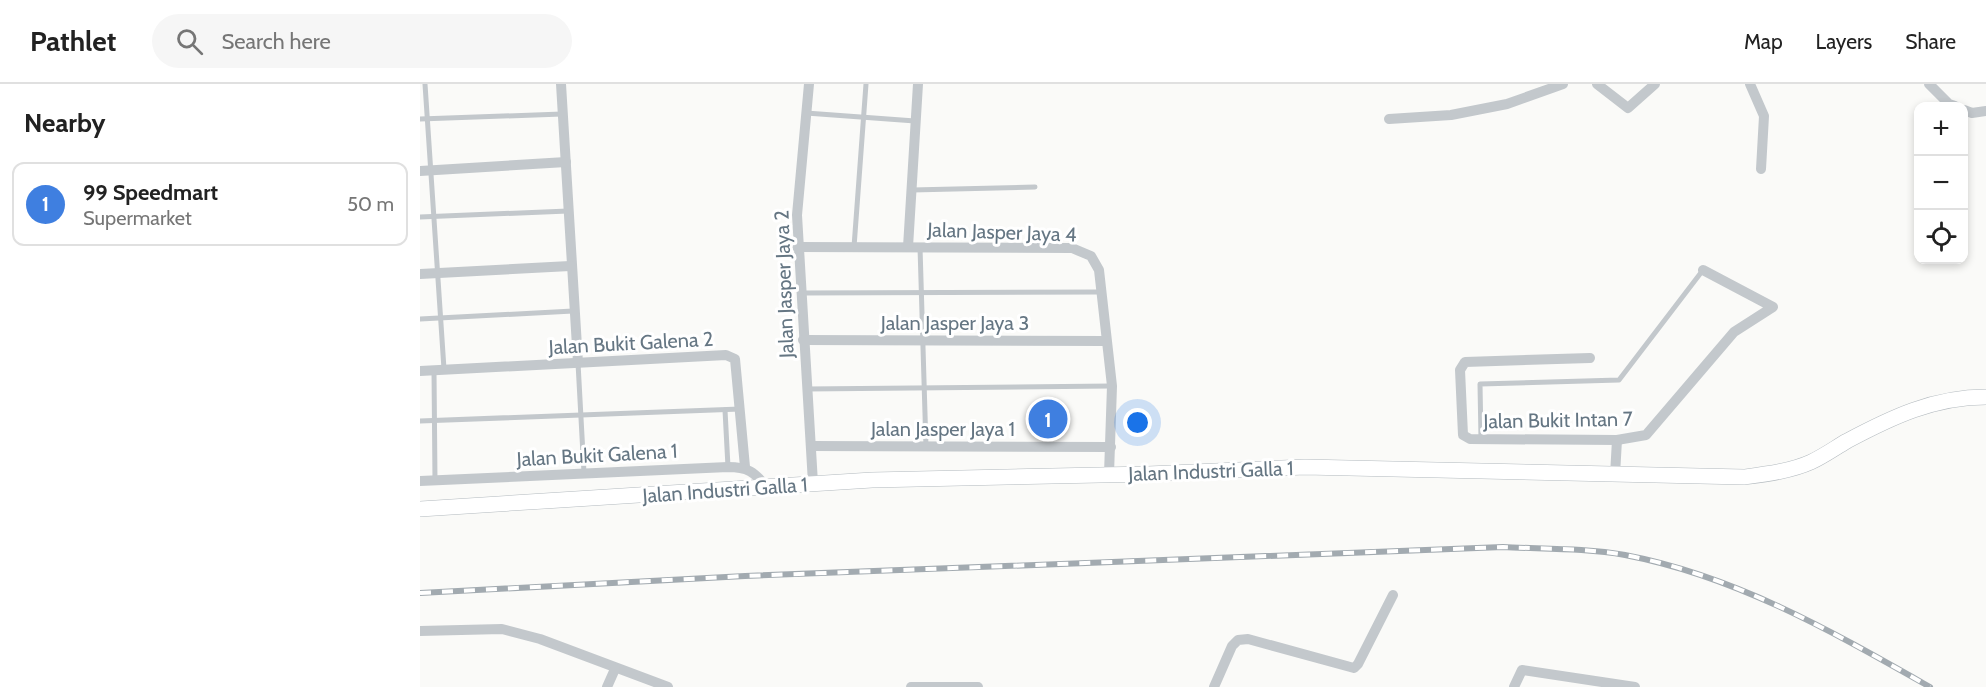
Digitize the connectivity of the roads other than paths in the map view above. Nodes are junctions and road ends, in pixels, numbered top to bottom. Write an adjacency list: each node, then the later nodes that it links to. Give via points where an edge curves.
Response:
1 (425, 84): 18 (lane)
2 (561, 84): 14 (street)
3 (809, 84): 15 (street, Jalan Jasper Jaya 2)
4 (866, 84): 16 (lane)
5 (918, 84): 20 (street)
6 (1563, 84): 19 (street, via 1507,104 1451,115)
7 (1598, 84): 8 (street, via 1628,108)
8 (1655, 84)
9 (1750, 84): 22 (street, via 1764,116)
10 (1929, 84): 11 (street)
11 (1947, 102)
12 (1986, 111): 13 (street)
13 (1968, 112)
14 (562, 114): 18 (lane); 21 (street)
15 (806, 114): 16 (lane); 30 (street, Jalan Jasper Jaya 2, via 796,215)
16 (863, 117): 20 (lane); 31 (lane)
17 (420, 119): 18 (lane)
18 (428, 119): 24 (lane)
19 (1389, 119)
20 (916, 121): 26 (street)
21 (566, 162): 24 (street); 27 (street)
22 (1761, 169)
23 (420, 171): 24 (street)
24 (432, 171): 29 (lane)
25 (1035, 187): 26 (lane)
26 (912, 190): 32 (street)
27 (568, 211): 29 (lane); 34 (street)
28 (420, 217): 29 (lane)
29 (435, 217): 36 (lane)
30 (797, 247): 31 (street, Jalan Jasper Jaya 4); 39 (street, Jalan Jasper Jaya 2)
31 (854, 247): 32 (street, Jalan Jasper Jaya 4)
32 (908, 247): 33 (street, Jalan Jasper Jaya 4)
33 (920, 247): 38 (street, Jalan Jasper Jaya 4, via 1072,248 1096,262); 40 (lane)
34 (570, 266): 36 (street); 41 (street)
35 (1703, 270): 60 (lane, via 1619,380 1480,384); 61 (street, Jalan Bukit Intan 7, via 1773,307 1734,332 1646,435)
36 (439, 273): 37 (street); 42 (lane)
37 (420, 274)
38 (1101, 292): 40 (lane); 46 (street, Jalan Jasper Jaya 4)
39 (800, 293): 40 (lane); 44 (street, Jalan Jasper Jaya 2)
40 (920, 293): 45 (lane)
41 (573, 311): 42 (lane); 48 (street)
42 (442, 318): 43 (lane); 50 (lane)
43 (420, 319)
44 (803, 340): 45 (street, Jalan Jasper Jaya 3); 53 (street, Jalan Jasper Jaya 2)
45 (922, 341): 46 (street, Jalan Jasper Jaya 3); 52 (lane)
46 (1107, 341): 51 (street, Jalan Jasper Jaya 4)
47 (1590, 358): 60 (street, Jalan Bukit Intan 7, via 1465,363 1460,370 1463,435)
48 (578, 363): 50 (street, Jalan Bukit Galena 2); 56 (street, Jalan Bukit Galena 2, via 726,355 735,359); 57 (lane)
49 (420, 371): 50 (street, Jalan Bukit Galena 2)
50 (439, 371): 58 (lane)
51 (1112, 386): 52 (lane); 64 (street, Jalan Jasper Jaya 4)
52 (924, 388): 53 (lane); 63 (lane)
53 (807, 389): 62 (street, Jalan Jasper Jaya 2)
54 (1986, 397): 69 (main road, Jalan Industri Galla 1, via 1918,407 1811,462 1778,472 1744,477)
55 (725, 410): 56 (lane); 57 (lane); 65 (lane)
56 (740, 410): 66 (street, Jalan Bukit Galena 2)
57 (580, 415): 58 (lane); 67 (lane)
58 (433, 420): 59 (lane); 71 (lane)
59 (420, 421)
60 (1481, 439): 61 (street, Jalan Bukit Intan 7)
61 (1617, 440): 69 (street)
62 (811, 446): 63 (street, Jalan Jasper Jaya 1); 72 (street, Jalan Jasper Jaya 2)
63 (926, 447): 64 (street, Jalan Jasper Jaya 1)
64 (1111, 447): 68 (street, Jalan Jasper Jaya 4)
65 (728, 467): 66 (street, Jalan Bukit Galena 1); 67 (street, Jalan Bukit Galena 1)
66 (745, 467): 73 (street)
67 (584, 474): 71 (street, Jalan Bukit Galena 1)
68 (1109, 474): 69 (main road, Jalan Industri Galla 1, via 1305,467); 72 (main road, Jalan Industri Galla 1)
69 (1615, 475)
70 (420, 481): 71 (street, Jalan Bukit Galena 1)
71 (435, 481)
72 (813, 483): 73 (main road, Jalan Industri Galla 1)
73 (767, 487): 74 (main road, Jalan Industri Galla 1)
74 (420, 509)
75 (1393, 595): 83 (street, via 1354,668 1248,639 1238,640)
76 (420, 631): 77 (street, via 502,628)
77 (615, 669): 79 (street); 80 (street)
78 (1589, 683): 84 (street, via 1522,670); 85 (street)
79 (607, 687)
80 (668, 687)
81 (911, 687): 82 (street)
82 (978, 687)
83 (1215, 687)
84 (1514, 687)
85 (1635, 687)

